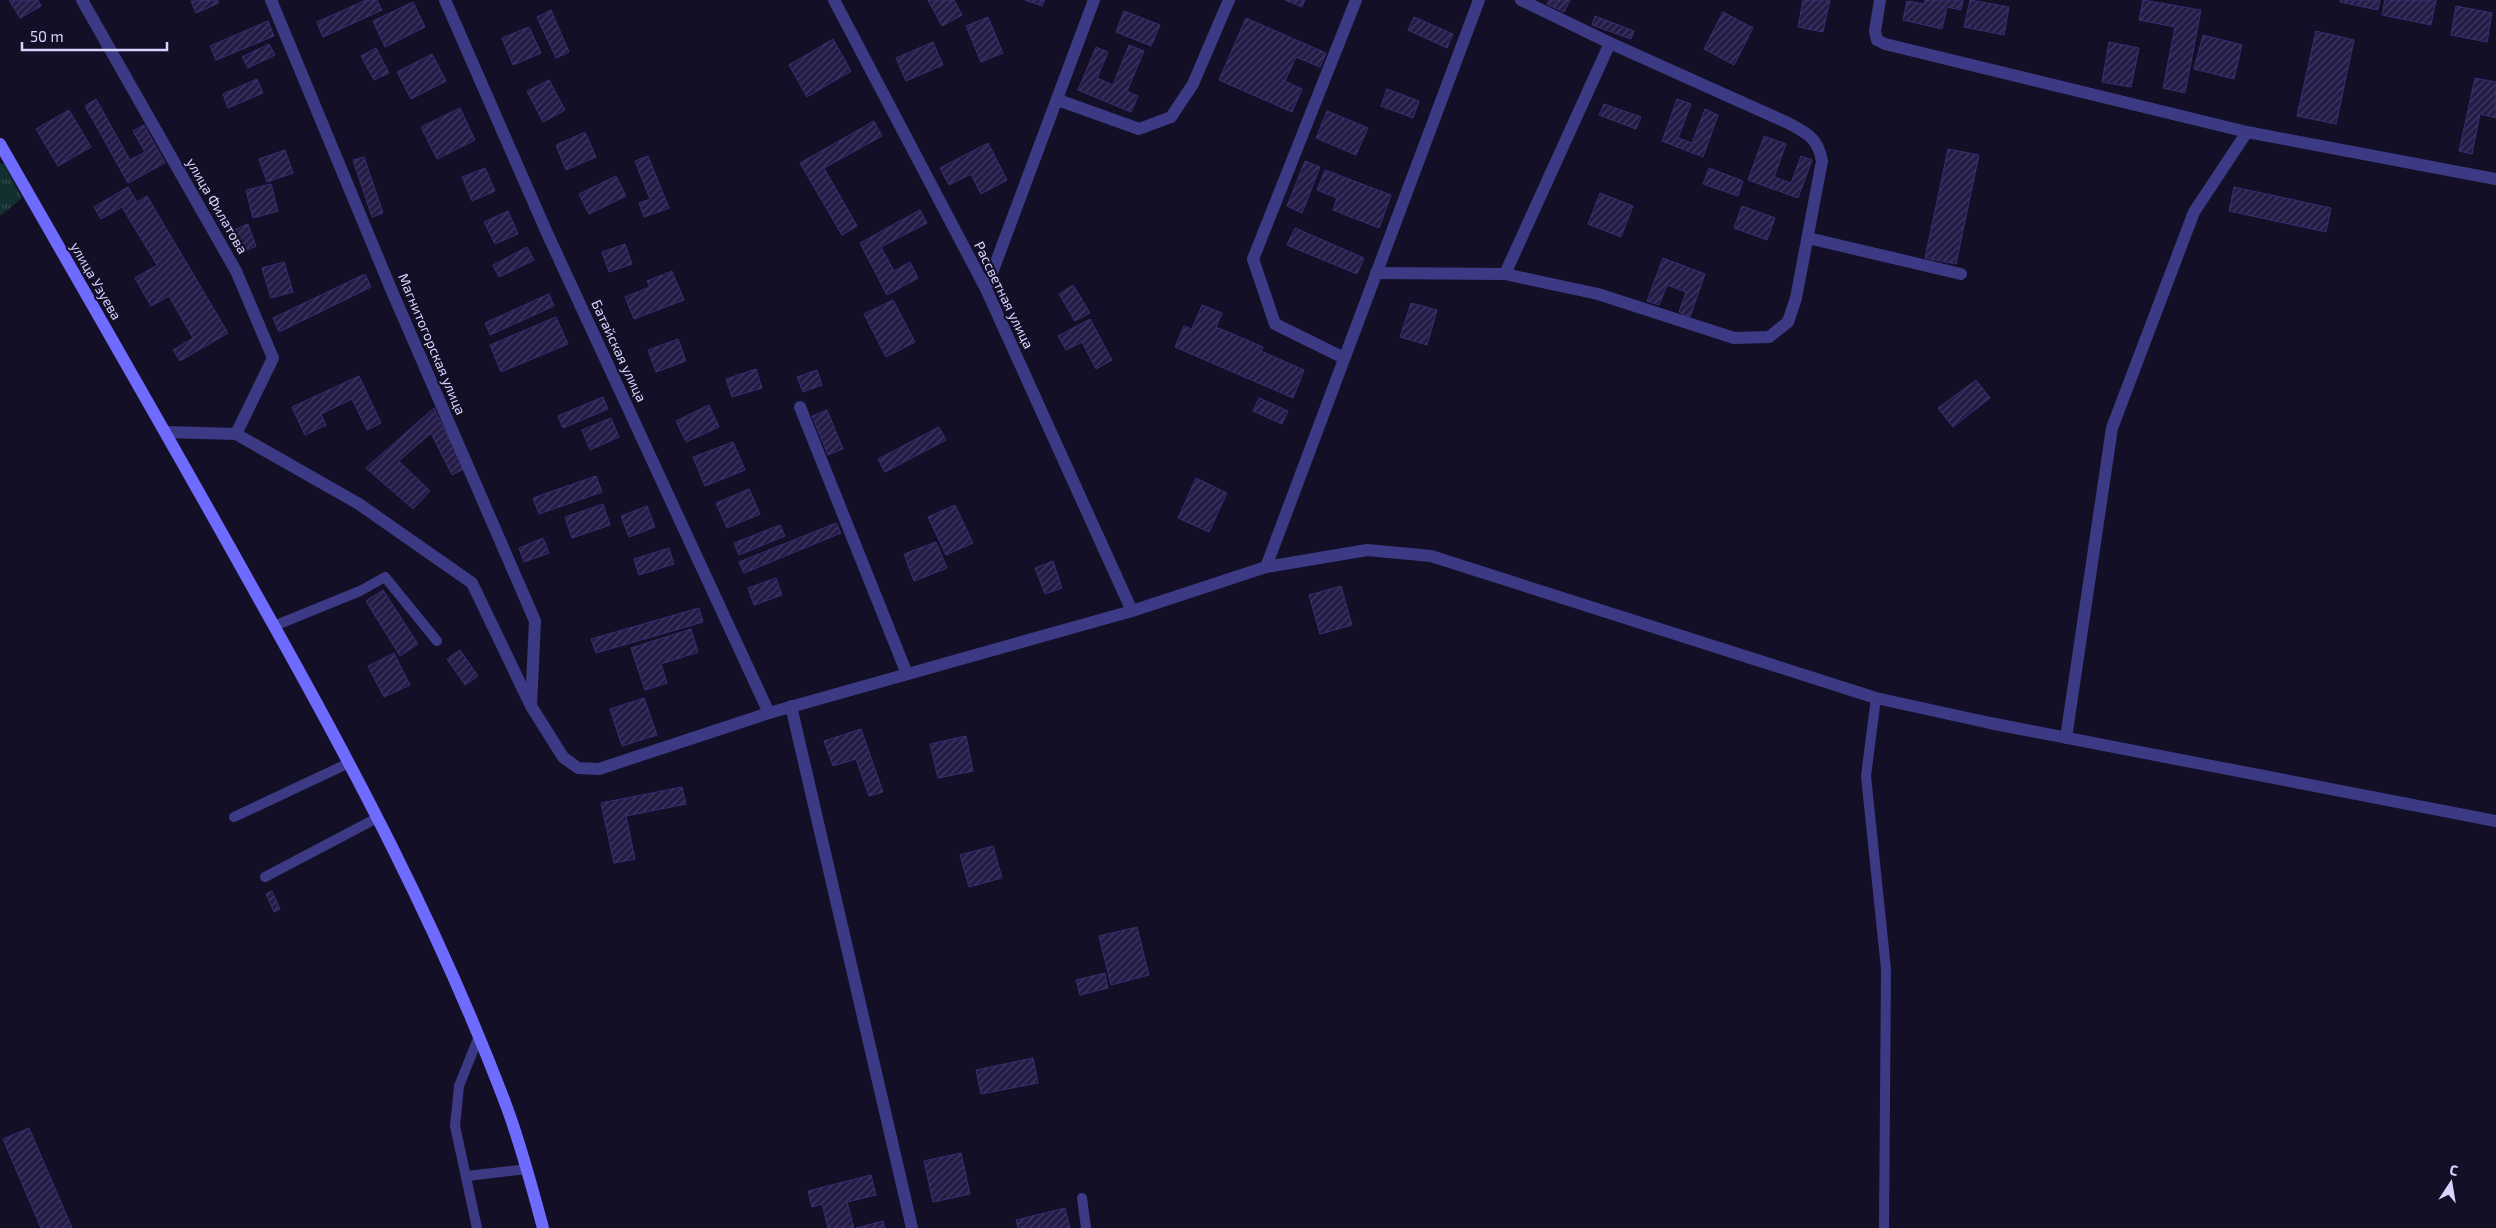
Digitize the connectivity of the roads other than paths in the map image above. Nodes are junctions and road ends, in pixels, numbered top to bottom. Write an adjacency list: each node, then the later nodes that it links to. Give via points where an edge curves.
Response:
1 (82, 0): 24 (street, улица Филатова, via 236,271 273,358)
2 (271, 0): 31 (street, Магнитогорская улица, via 391,289 535,621)
3 (445, 0): 33 (street, Батайская улица, via 548,233)
4 (834, 0): 20 (street, Рассветная улица)
5 (1094, 0): 12 (street)
6 (1229, 0): 12 (street, via 1193,84 1171,117 1140,129)
7 (1356, 0): 21 (street, via 1253,258 1275,324)
8 (1479, 0): 17 (street)
9 (1521, 0): 11 (street)
10 (1880, 0): 13 (street, via 1875,31 1877,40 1885,44)
11 (1610, 43): 16 (street, via 1807,133 1820,146 1822,161); 18 (street)
12 (1058, 100): 20 (street)
13 (2247, 132): 15 (street); 34 (street, via 2194,212 2112,428)
14 (0, 144): 23 (main road, улица Узуева)
15 (2496, 179)
16 (1808, 238): 18 (street, via 1788,322 1769,337 1734,338 1598,294); 19 (street)
17 (1376, 273): 18 (street); 21 (street)
18 (1505, 274)
19 (1961, 274)
20 (986, 289): 26 (street, Рассветная улица)
21 (1344, 358): 25 (street)
22 (800, 407): 29 (street)
23 (166, 432): 24 (street); 27 (main road, улица Узуева)
24 (236, 434): 31 (street, via 360,504 472,584)
25 (1266, 567): 26 (street); 30 (street, via 1367,550 1431,556)
26 (1132, 611): 29 (street)
27 (274, 626): 28 (lane, via 360,591 385,577); 35 (main road, улица Узуева)
28 (437, 641)
29 (907, 674): 32 (street)
30 (1876, 698): 34 (street); 48 (lane, via 1866,776 1886,969)
31 (531, 706): 33 (street, via 563,757 578,768 599,769)
32 (791, 706): 33 (street); 46 (street)
33 (769, 713)
34 (2066, 738): 38 (street)
35 (349, 763): 36 (lane); 37 (main road, улица Узуева)
36 (234, 817)
37 (377, 818): 39 (lane); 40 (main road, улица Узуева, via 433,929)
38 (2496, 821)
39 (265, 877)
40 (479, 1036): 41 (main road, улица Узуева); 42 (lane, via 459,1086 455,1126)
41 (527, 1169): 42 (lane); 45 (main road, улица Узуева)
42 (467, 1176): 44 (lane)
43 (1082, 1198): 47 (lane)
44 (477, 1228)
45 (543, 1228)
46 (912, 1228)
47 (1086, 1228)
48 (1884, 1228)

